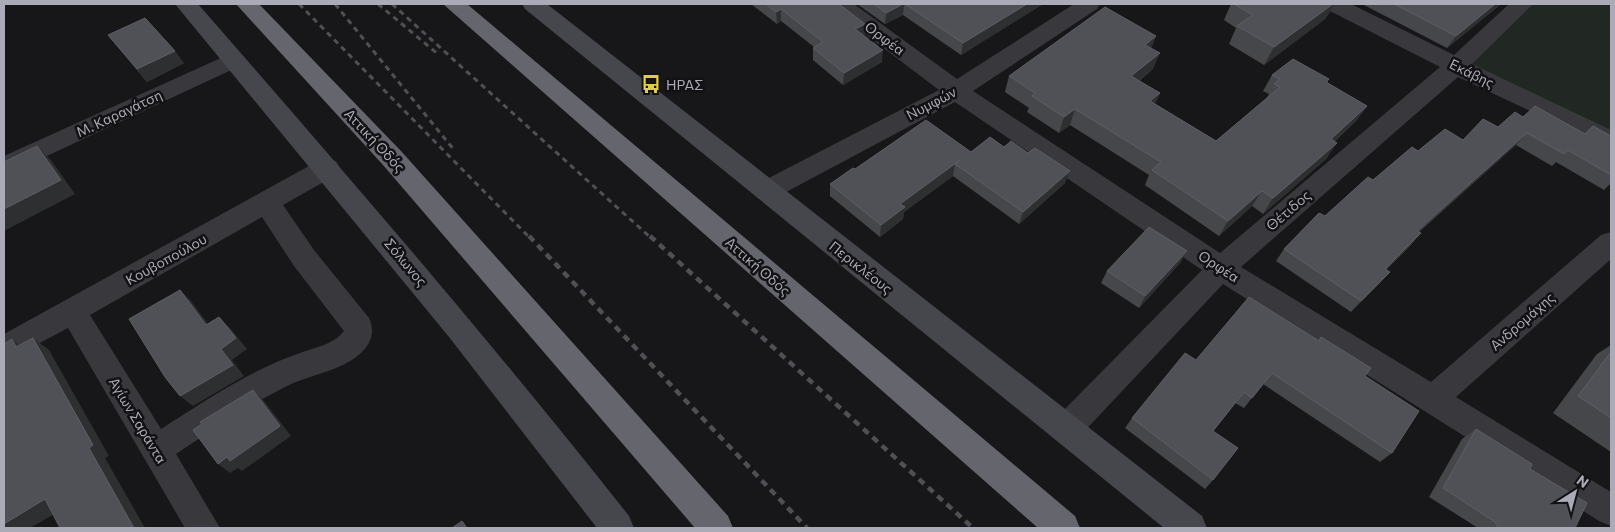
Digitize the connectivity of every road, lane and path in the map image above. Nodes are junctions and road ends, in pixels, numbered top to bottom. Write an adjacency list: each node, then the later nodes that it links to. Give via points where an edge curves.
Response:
1 (186, 4): 9 (street, Σόλωνος)
2 (247, 4): 27 (highway, Αττική Οδός, via 392,158)
3 (454, 4): 28 (highway, Αττική Οδός)
4 (533, 4): 15 (street, Περικλέους)
5 (840, 4): 11 (street, Ορφέα)
6 (1089, 4): 11 (street, Νυμφών)
7 (1334, 4): 10 (street, Εκάβης)
8 (1522, 4): 10 (street, Θέτιδος)
9 (234, 60): 13 (street, Μ. Καραγάτση); 14 (street, Σόλωνος)
10 (1456, 66): 12 (street, Εκάβης); 18 (street, Θέτιδος)
11 (956, 91): 15 (street, Νυμφών); 18 (street, Ορφέα)
12 (1611, 140)
13 (4, 167)
14 (327, 168): 16 (street, Κουβοπούλου); 26 (street, Σόλωνος, via 439,300)
15 (766, 191): 22 (street, Περικλέους)
16 (267, 203): 19 (street, Κουβοπούλου); 23 (street, via 304,258 359,327 358,335 334,356 302,365 274,378 218,409)
17 (1611, 243): 21 (street, Ανδρομάχης)
18 (1221, 268): 21 (street, Ορφέα); 22 (street, Θέτιδος)
19 (73, 311): 20 (street, Κουβοπούλου); 23 (street, Αγίων Σαράντα)
20 (4, 349)
21 (1433, 398): 24 (street, Ορφέα)
22 (1066, 429): 29 (street, Περικλέους)
23 (156, 450): 25 (street, Αγίων Σαράντα)
24 (1611, 510)
25 (203, 528)
26 (617, 528)
27 (716, 528)
28 (1063, 528)
29 (1190, 528)

